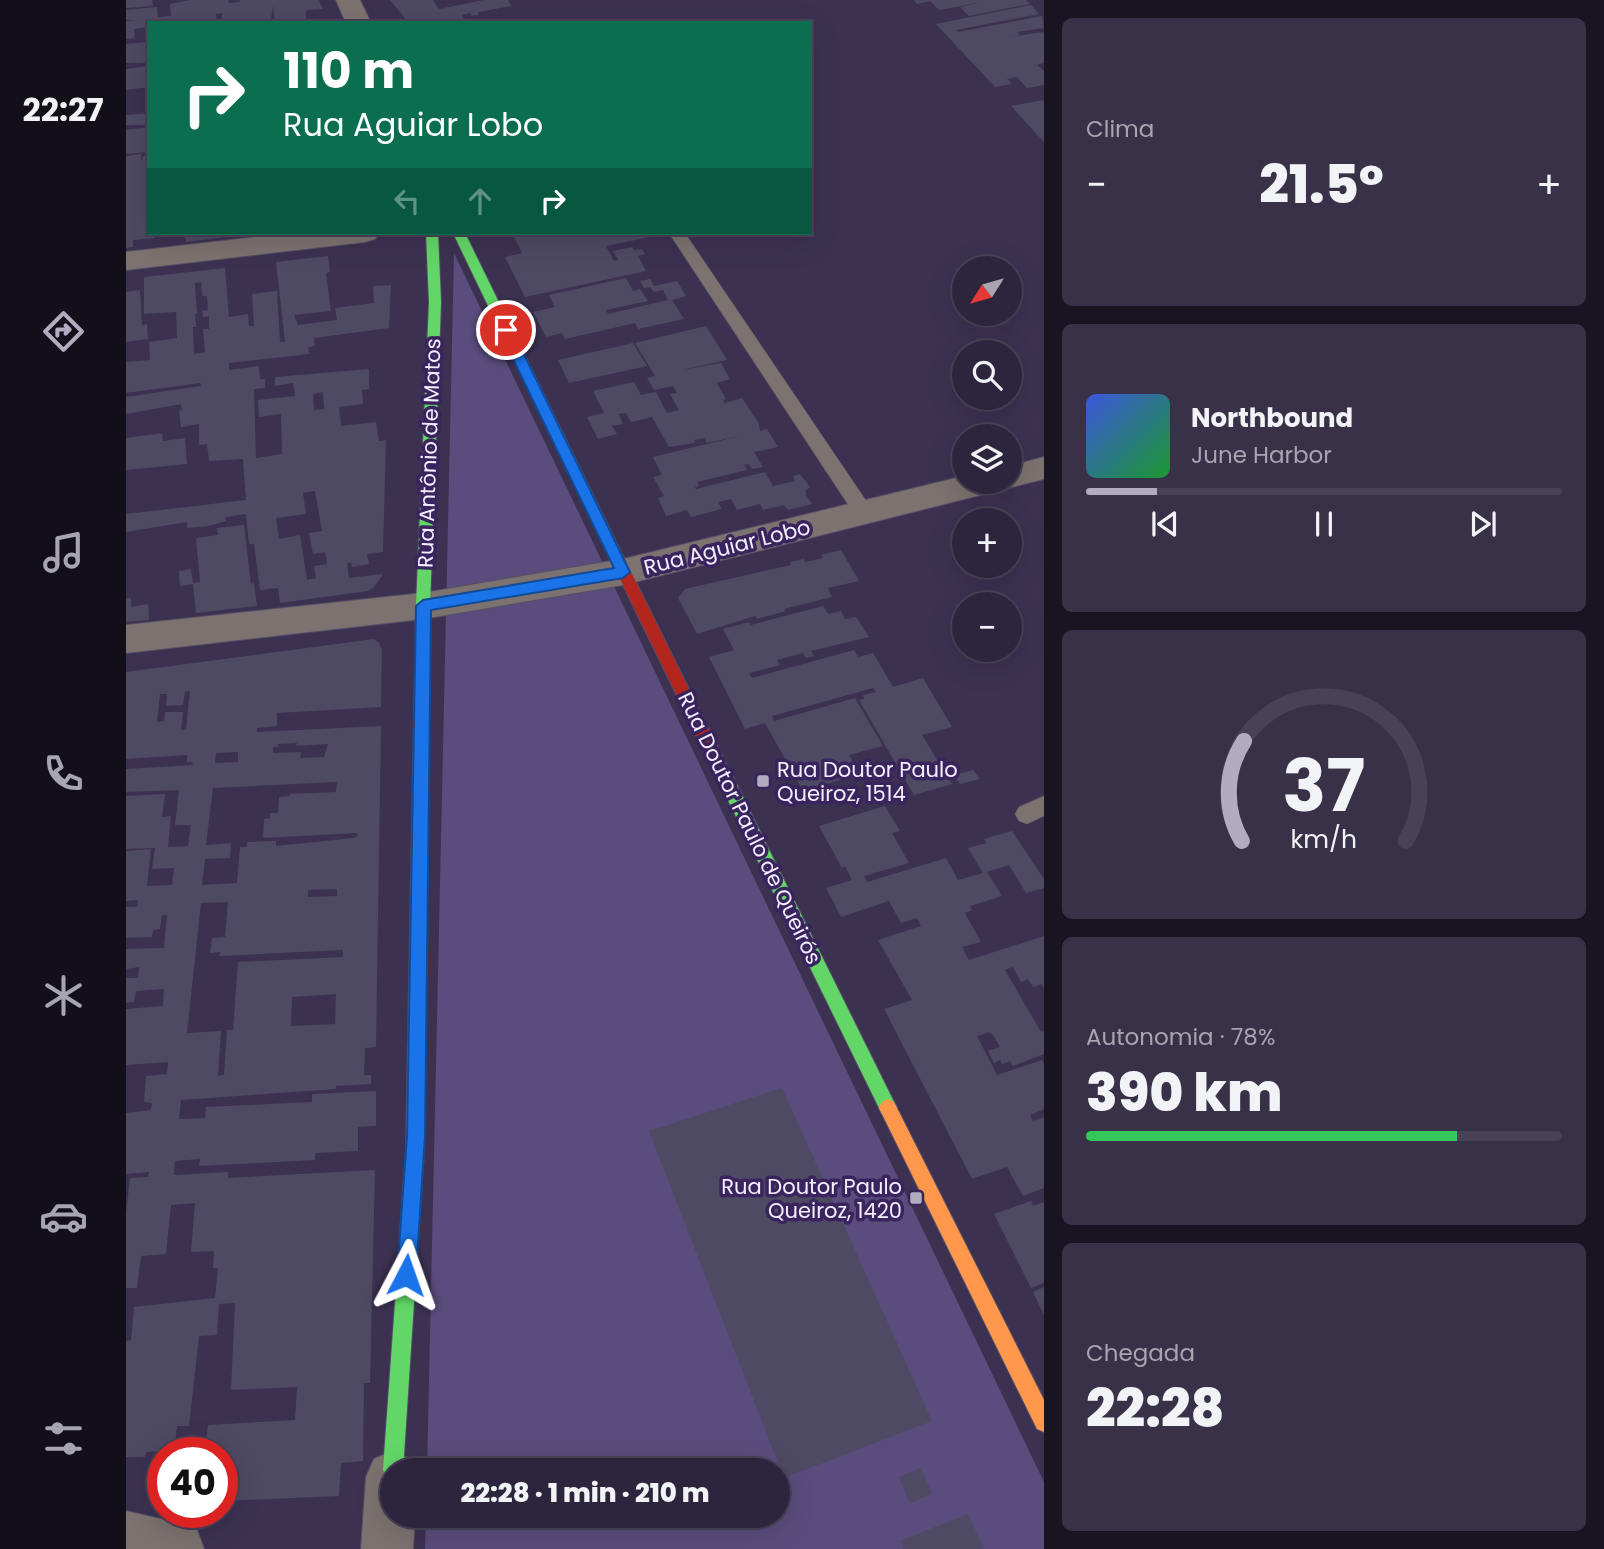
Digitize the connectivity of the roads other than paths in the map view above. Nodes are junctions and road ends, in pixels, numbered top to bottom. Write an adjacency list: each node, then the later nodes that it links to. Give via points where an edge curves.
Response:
1 (348, 0): 2 (street)
2 (358, 21)
3 (348, 235): 7 (street)
4 (432, 235): 13 (street, Rua Antônio de Matos, via 435,302)
5 (460, 235): 12 (street, Rua Doutor Paulo de Queirós)
6 (678, 235): 11 (lane)
7 (126, 261)
8 (1044, 468): 9 (street)
9 (1022, 474)
10 (952, 491): 11 (street, Rua Aguiar Lobo)
11 (864, 513): 12 (street, Rua Aguiar Lobo)
12 (623, 572): 13 (street, Rua Aguiar Lobo); 15 (street, Rua Doutor Paulo de Queirós)
13 (423, 606): 14 (street, Rua Aguiar Lobo); 16 (street, Rua Antônio de Matos, via 416,1136)
14 (126, 639)
15 (1044, 1422)
16 (394, 1458)
17 (388, 1528): 20 (street)
18 (126, 1537): 19 (street)
19 (178, 1549)
20 (387, 1549)

